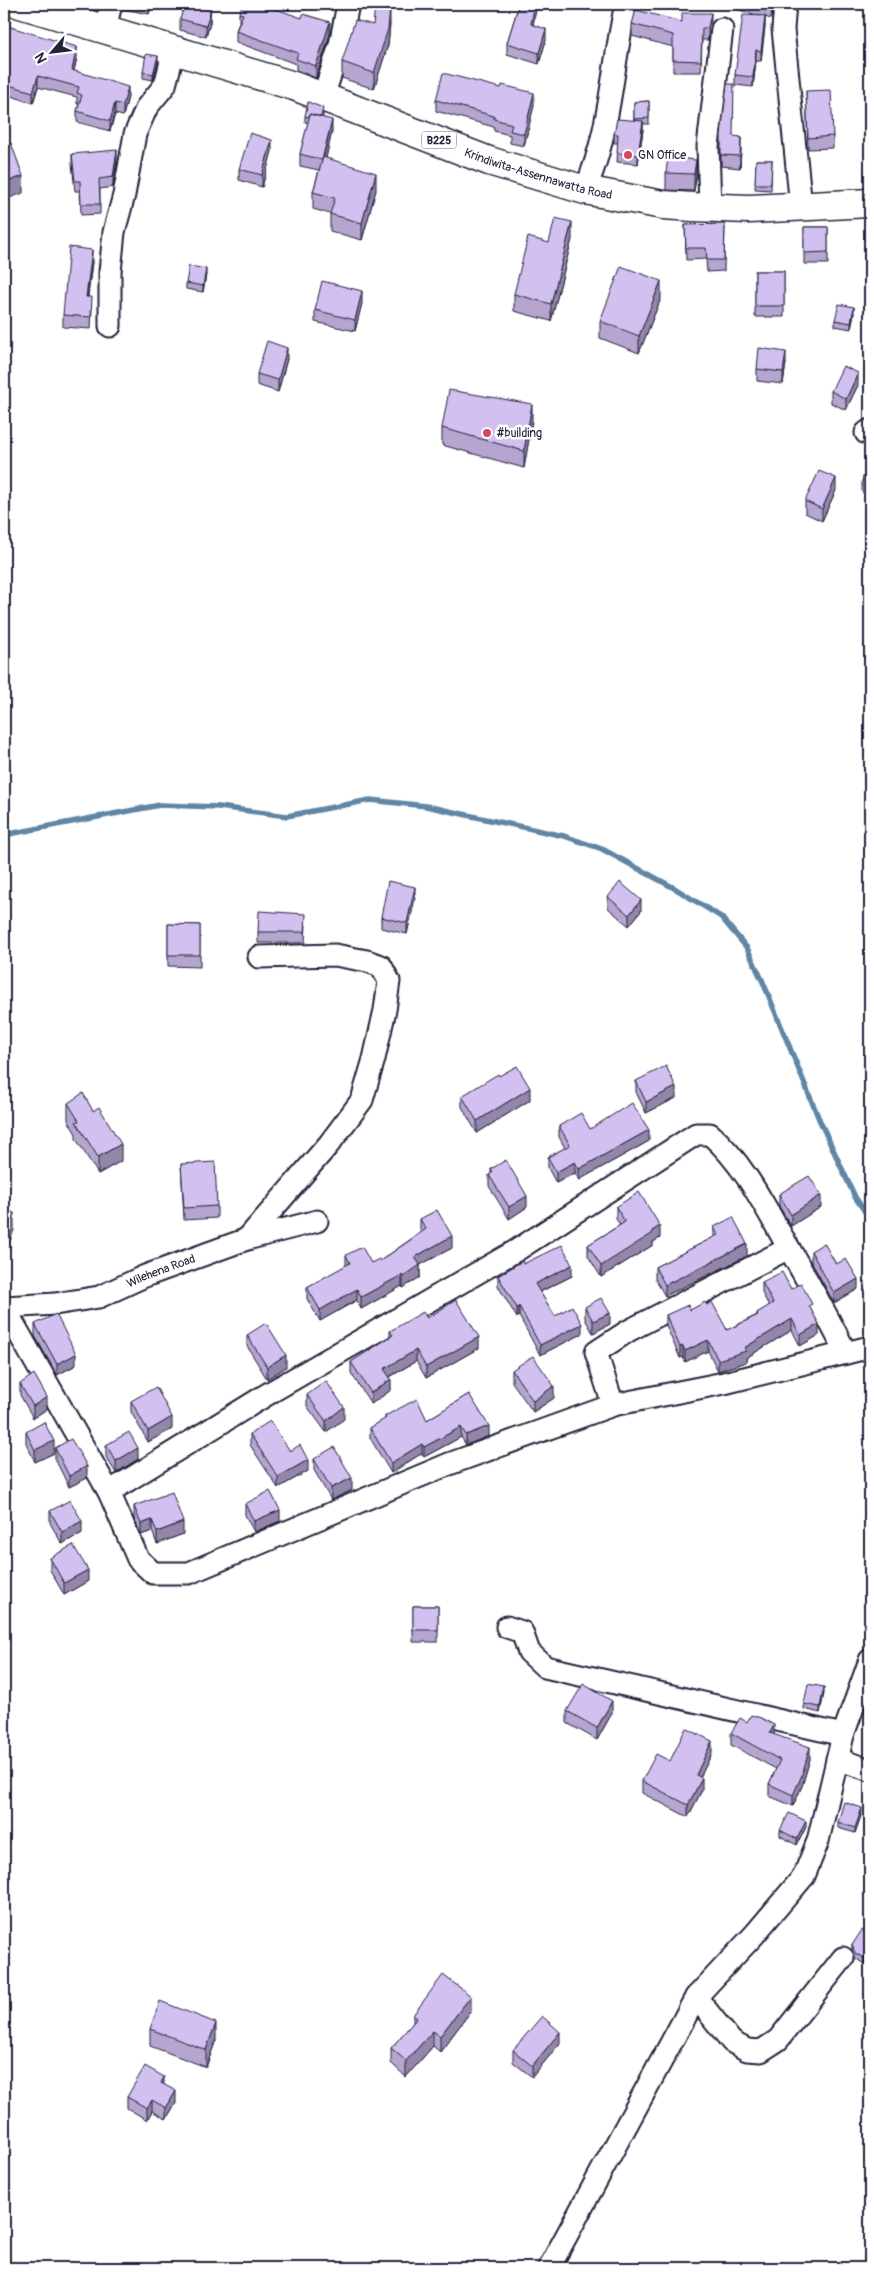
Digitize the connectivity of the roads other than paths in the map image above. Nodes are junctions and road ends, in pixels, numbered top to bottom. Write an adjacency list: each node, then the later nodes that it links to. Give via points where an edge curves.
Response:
1 (20, 4): 5 (main road, Krindiwita-Assennawatta Road / B225)
2 (348, 4): 8 (street, via 340,45)
3 (626, 4): 9 (street, via 603,132)
4 (785, 4): 12 (street, via 783,29)
5 (108, 17): 7 (main road, Krindiwita-Assennawatta Road / B225)
6 (722, 30): 11 (street, via 708,146)
7 (171, 49): 8 (main road, Krindiwita-Assennawatta Road / B225); 13 (street, via 165,85 147,107 135,134 114,232)
8 (323, 97): 9 (main road, Krindiwita-Assennawatta Road / B225, via 489,161)
9 (586, 190): 11 (main road, Krindiwita-Assennawatta Road / B225, via 663,205)
10 (870, 203): 12 (main road, Krindiwita-Assennawatta Road / B225)
11 (710, 207): 12 (main road, Krindiwita-Assennawatta Road / B225)
12 (801, 207)
13 (110, 326)
14 (259, 957): 16 (street, via 336,955 381,966 389,981 374,1060 362,1100 329,1144)
15 (317, 1221): 16 (street, Wilehena Road)
16 (247, 1239): 18 (street, Wilehena Road, via 145,1276 99,1297)
17 (788, 1248): 20 (street, via 822,1304); 21 (street, via 628,1331 596,1352); 22 (street, via 752,1185 725,1147 710,1134 696,1134 517,1250 271,1392)
18 (5, 1307): 22 (street)
19 (870, 1347): 20 (street)
20 (846, 1353): 21 (street, via 724,1383)
21 (613, 1405): 22 (street, via 449,1464 189,1573 153,1574 138,1559)
22 (109, 1492)
23 (507, 1627): 25 (street, via 522,1632 529,1652 545,1667)
24 (870, 1660): 25 (street)
25 (843, 1735): 26 (street)
26 (837, 1759): 27 (street); 29 (street, via 818,1841 804,1876)
27 (870, 1770)
28 (843, 1958): 29 (street, via 778,2040 761,2051 747,2050 732,2042)
29 (696, 1997): 30 (street)
30 (549, 2268)

